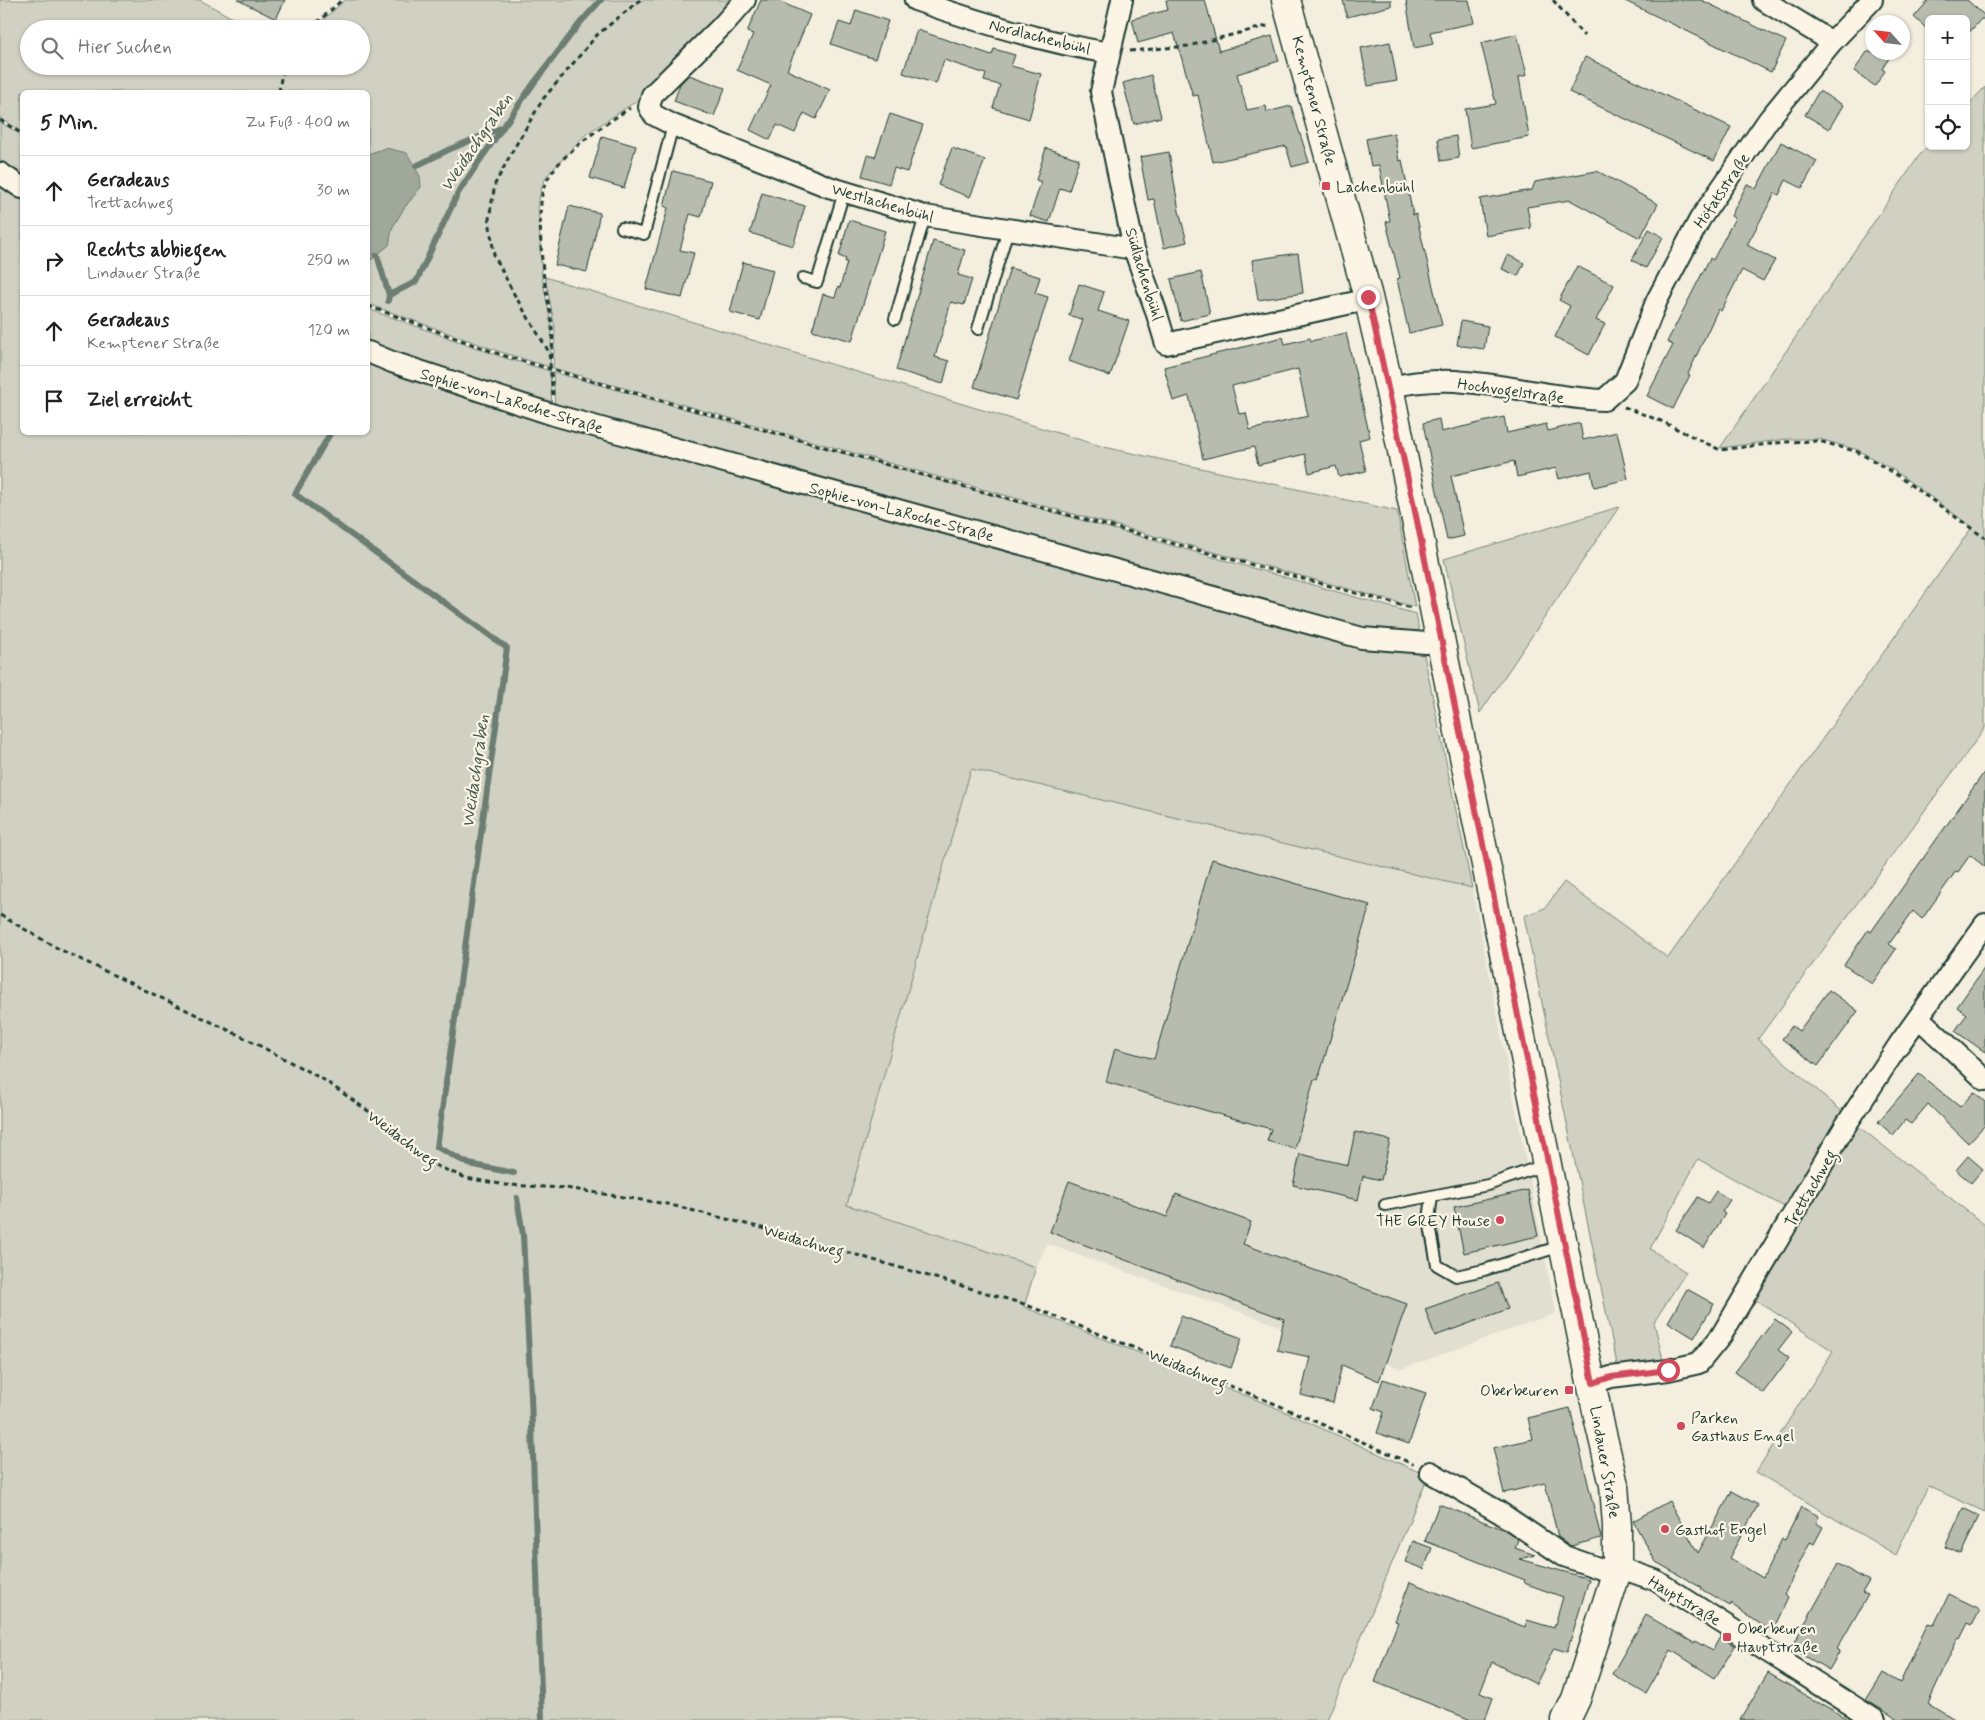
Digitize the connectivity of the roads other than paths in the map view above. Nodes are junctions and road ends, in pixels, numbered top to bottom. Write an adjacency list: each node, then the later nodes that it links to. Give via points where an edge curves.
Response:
1 (745, 0): 9 (street, Westlachenbühl, via 652,96 649,107 654,115)
2 (915, 0): 8 (street, Nordlachenbühl, via 1064,45)
3 (1122, 0): 8 (street, Südlachenbühl)
4 (1763, 0): 7 (street)
5 (1872, 0): 7 (street, Höfatsstraße)
6 (1289, 10): 18 (main road, Kemptener Straße)
7 (1832, 42): 23 (street, Höfatsstraße, via 1769,120 1700,219 1657,300 1624,381)
8 (1109, 53): 16 (street, Südlachenbühl, via 1101,92)
9 (673, 125): 12 (street, Westlachenbühl); 14 (lane, via 644,234)
10 (0, 173): 11 (street)
11 (20, 187)
12 (844, 192): 13 (street, Westlachenbühl); 17 (lane, via 817,282)
13 (925, 216): 15 (street, Westlachenbühl); 19 (lane)
14 (622, 228)
15 (1008, 230): 16 (street, Westlachenbühl); 20 (lane)
16 (1134, 249): 18 (street, Südlachenbühl, via 1166,344)
17 (803, 278)
18 (1368, 297): 22 (main road, Kemptener Straße)
19 (895, 319)
20 (978, 329)
21 (370, 353): 24 (street, Sophie-von-LaRoche-Straße, via 554,415 1362,638 1426,643)
22 (1389, 387): 23 (street, Hochvogelstraße, via 1465,382 1572,399); 24 (main road, Kemptener Straße)
23 (1604, 400)
24 (1441, 640): 28 (main road, Lindauer Straße)
25 (1985, 924): 26 (street, Trettachweg)
26 (1919, 1018): 27 (street); 32 (street, Trettachweg, via 1844,1128 1721,1336 1699,1363 1611,1377)
27 (1985, 1080)
28 (1548, 1164): 29 (lane, via 1488,1185); 31 (main road, Lindauer Straße)
29 (1432, 1196): 30 (lane); 31 (lane, via 1429,1220 1438,1265 1456,1276)
30 (1385, 1205)
31 (1564, 1245): 32 (main road, Lindauer Straße)
32 (1593, 1383): 34 (main road, Lindauer Straße, via 1614,1485)
33 (1430, 1472): 34 (street, via 1499,1512 1564,1556 1607,1571)
34 (1617, 1571): 35 (main road, Lindauer Straße, via 1576,1699); 36 (street, Hauptstraße, via 1630,1571 1655,1580)
35 (1566, 1720)
36 (1876, 1720)

